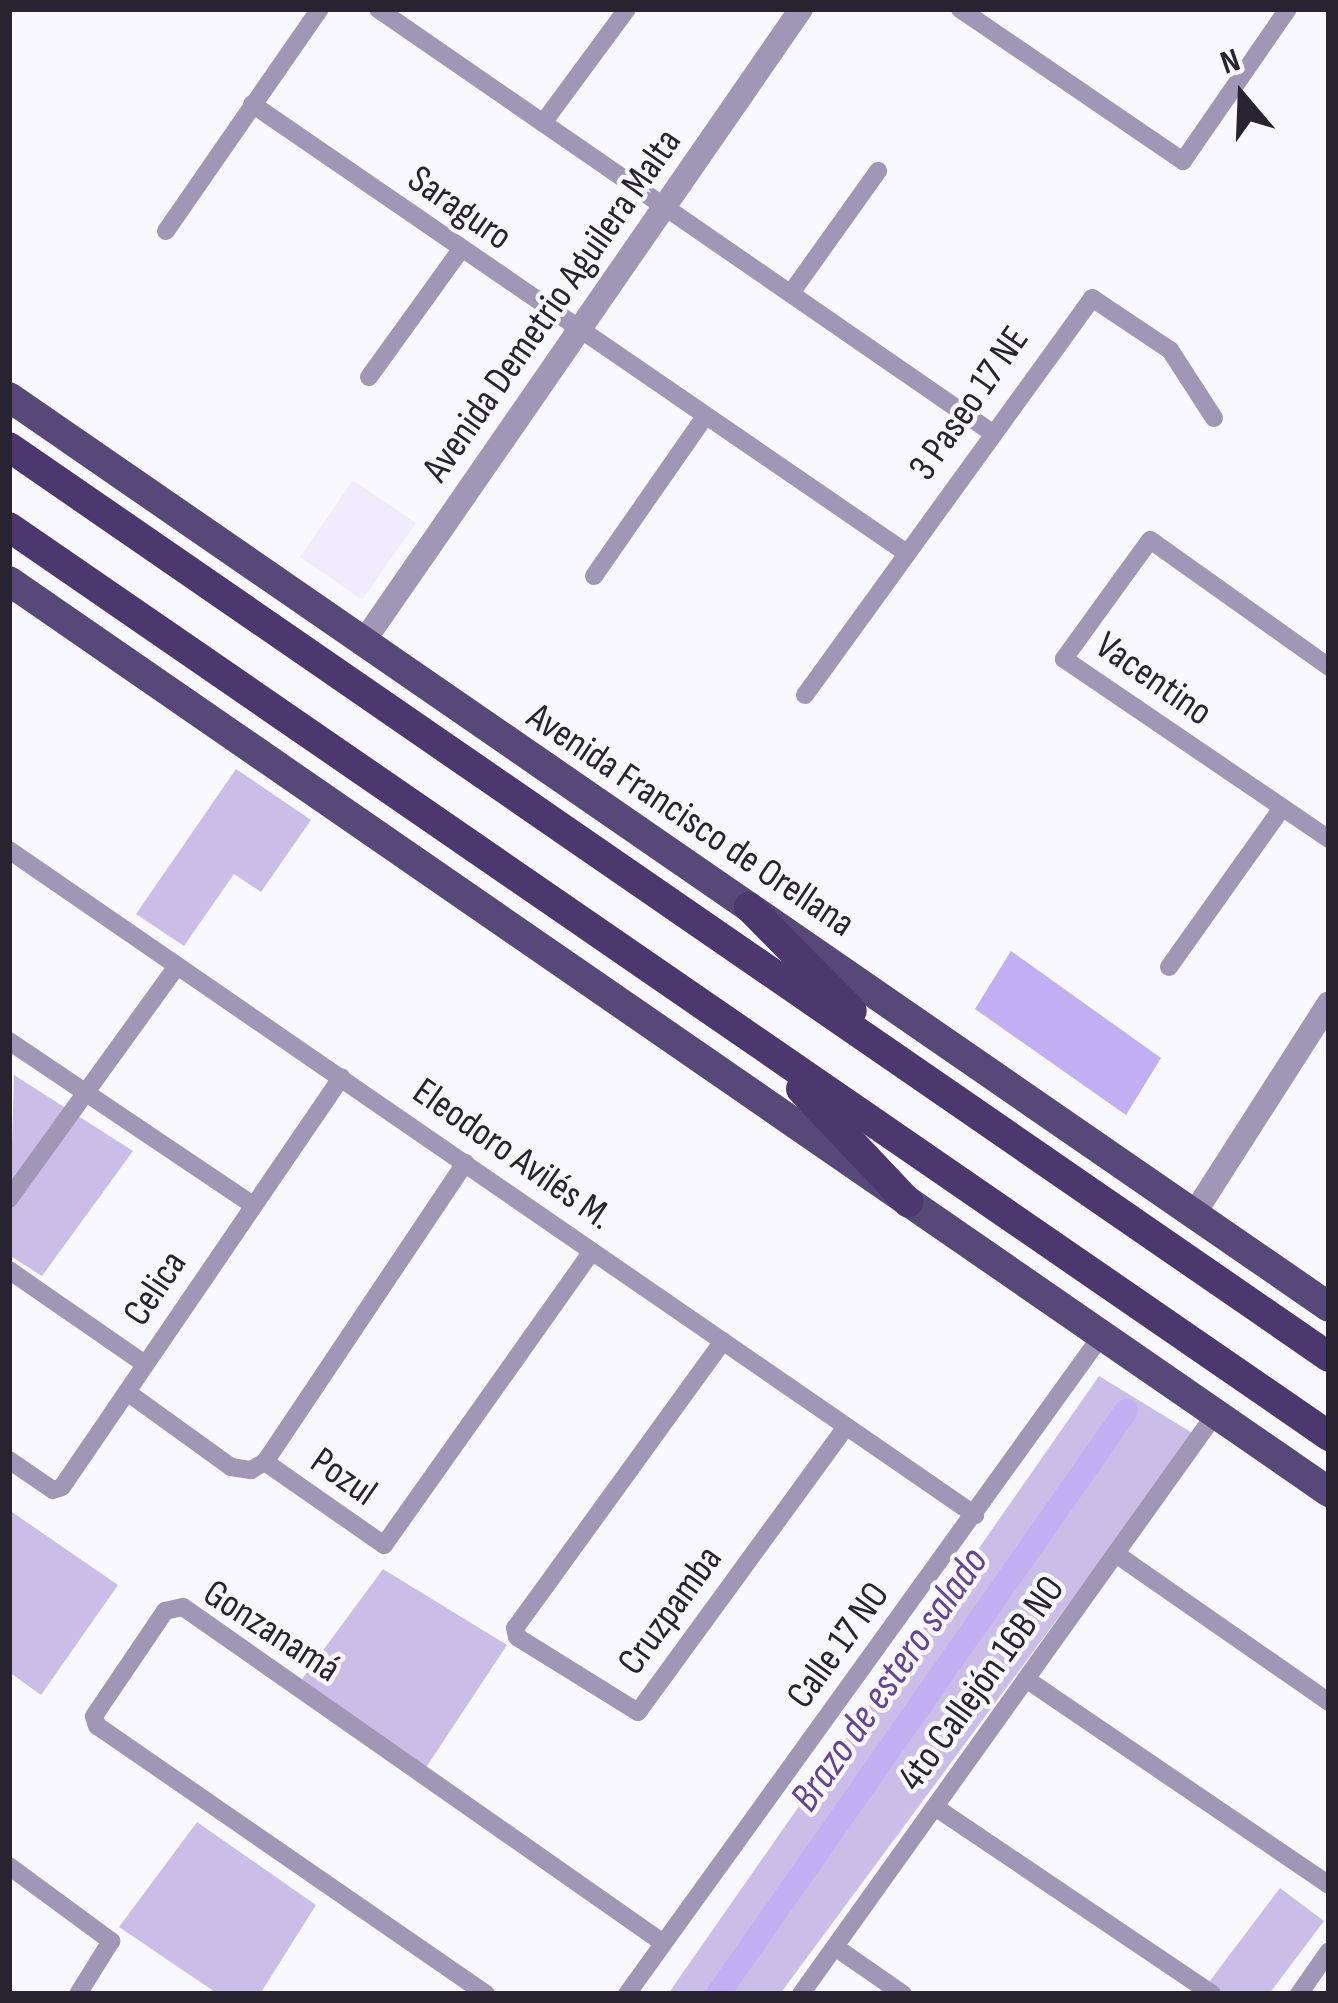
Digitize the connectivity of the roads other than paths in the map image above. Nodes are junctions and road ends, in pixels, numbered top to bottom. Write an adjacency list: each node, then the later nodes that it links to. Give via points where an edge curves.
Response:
1 (320, 9): 7 (street)
2 (378, 9): 8 (street)
3 (627, 9): 8 (street)
4 (801, 9): 10 (street, Avenida Demetrio Aguilera Malta)
5 (960, 9): 6 (street, via 1183,161)
6 (1288, 9)
7 (252, 104): 11 (street); 12 (street, Saraguro)
8 (543, 123): 10 (street)
9 (878, 171): 13 (street)
10 (664, 208): 13 (street); 14 (street, Avenida Demetrio Aguilera Malta)
11 (166, 232)
12 (460, 251): 14 (street, Saraguro); 15 (street)
13 (791, 293): 19 (street)
14 (580, 332): 17 (street, Saraguro); 25 (street, Avenida Demetrio Aguilera Malta)
15 (369, 377)
16 (9, 397): 25 (main road, Avenida Francisco de Orellana)
17 (704, 418): 22 (street, Saraguro); 23 (street)
18 (1214, 418): 19 (street, 3 Paseo 17 NE, via 1170,350 1092,298)
19 (991, 432): 22 (street, 3 Paseo 17 NE)
20 (9, 447): 37 (highway, Avenida Francisco de Orellana)
21 (9, 527): 36 (highway)
22 (905, 552): 27 (street, 3 Paseo 17 NE)
23 (594, 576)
24 (9, 581): 42 (main road)
25 (362, 644): 31 (main road, Avenida Francisco de Orellana)
26 (1329, 667): 28 (street, Vacentino, via 1150,540 1064,659)
27 (805, 695)
28 (1282, 808): 29 (street, Vacentino); 33 (street)
29 (1329, 838)
30 (9, 850): 32 (street, Eleodoro Avilés M.)
31 (749, 907): 37 (highway); 44 (main road, Avenida Francisco de Orellana)
32 (177, 967): 38 (street, Eleodoro Avilés M.); 39 (street)
33 (1169, 967)
34 (1329, 1003): 44 (street)
35 (9, 1041): 39 (street)
36 (760, 1046): 42 (highway); 55 (highway)
37 (895, 1053): 50 (highway, Avenida Francisco de Orellana)
38 (342, 1077): 40 (street, Eleodoro Avilés M.); 43 (street, Celica)
39 (86, 1092): 41 (street); 43 (street)
40 (465, 1163): 45 (street, Eleodoro Avilés M.); 57 (street, Pozul)
41 (9, 1199)
42 (908, 1202): 48 (main road)
43 (253, 1205): 51 (street, Celica)
44 (1194, 1214): 47 (main road, Avenida Francisco de Orellana)
45 (592, 1251): 49 (street, Eleodoro Avilés M.); 57 (street, Pozul, via 384,1545)
46 (9, 1270): 51 (street)
47 (1329, 1307)
48 (1102, 1335): 53 (main road); 59 (street, Calle 17 NO)
49 (723, 1341): 54 (street, Eleodoro Avilés M.); 54 (street, Cruzpamba, via 515,1628 517,1637 638,1712)
50 (1329, 1357)
51 (145, 1364): 52 (street, Celica)
52 (127, 1392): 56 (street, Celica, via 58,1490); 57 (street, via 231,1467)
53 (1216, 1413): 58 (main road); 60 (street, 4to Callejón 16B NO)
54 (846, 1427): 59 (street, Eleodoro Avilés M.)
55 (1329, 1436)
56 (9, 1460)
57 (265, 1462)
58 (1329, 1492)
59 (976, 1515): 66 (street, Calle 17 NO)
60 (1116, 1554): 61 (street, 4to Callejón 16B NO); 62 (street)
61 (1026, 1679): 63 (street, 4to Callejón 16B NO); 65 (street)
62 (1329, 1702)
63 (934, 1807): 67 (street, 4to Callejón 16B NO); 74 (street)
64 (9, 1866): 69 (street, via 111,1941)
65 (1329, 1885)
66 (662, 1942): 70 (street, Gonzanamá, via 183,1607 165,1611 94,1716 97,1726); 71 (street, Calle 17 NO)
67 (835, 1947): 72 (street, 4to Callejón 16B NO); 73 (street)
68 (1329, 1951): 75 (street)
69 (78, 1994)
70 (486, 1994)
71 (627, 1994)
72 (801, 1994)
73 (903, 1994)
74 (1212, 1994)
75 (1299, 1994)

